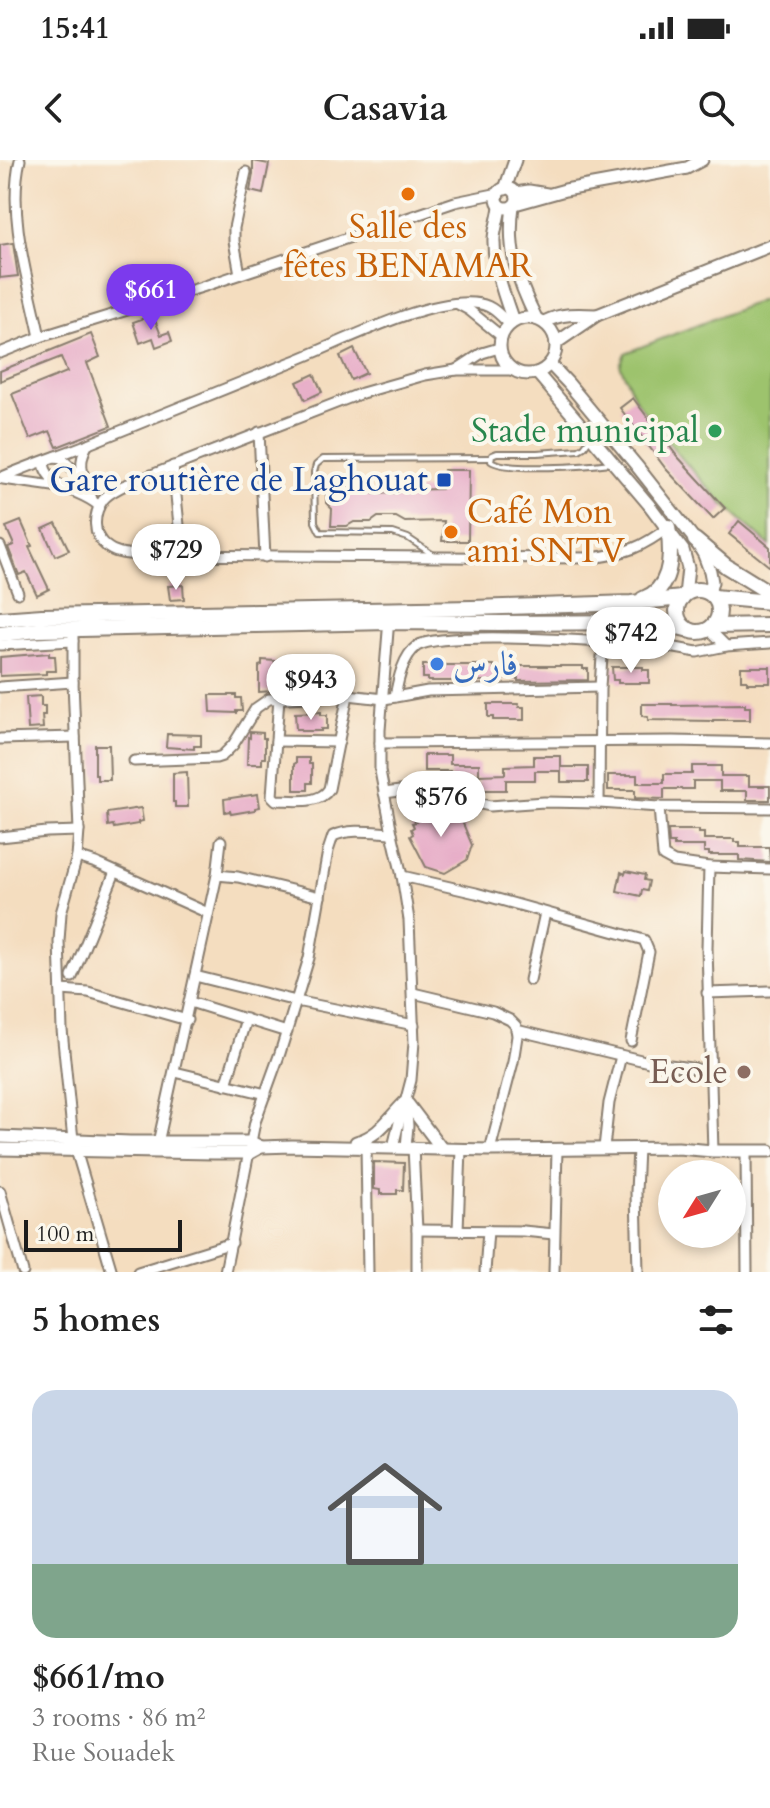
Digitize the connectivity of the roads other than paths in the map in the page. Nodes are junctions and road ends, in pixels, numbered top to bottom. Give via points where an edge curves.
1 (20, 160) edge
2 (702, 160) edge
3 (514, 163) edge
4 (246, 172) dead end
5 (547, 194) junction
6 (509, 197) junction
7 (770, 246) edge
8 (240, 274) junction
9 (458, 304) junction
10 (597, 315) junction
11 (540, 320) junction
12 (511, 322) junction
13 (40, 337) junction
14 (500, 342) junction
15 (556, 343) junction
16 (0, 353) edge
17 (550, 364) junction
18 (456, 370) junction
19 (513, 370) junction
20 (537, 373) junction
21 (259, 432) junction
22 (590, 438) junction
23 (88, 444) junction
24 (50, 458) junction
25 (491, 458) junction
26 (614, 463) junction
27 (173, 466) junction
28 (0, 478) edge
29 (86, 482) junction
30 (66, 488) junction
31 (96, 503) junction
32 (673, 523) junction
33 (695, 540) junction
34 (0, 546) edge
35 (182, 555) junction
36 (265, 557) junction
37 (437, 558) junction
38 (18, 593) dead end
39 (770, 593) edge
40 (712, 595) junction
41 (684, 596) junction
42 (770, 602) edge
43 (631, 603) junction
44 (390, 615) junction
45 (0, 619) edge
46 (770, 625) edge
47 (711, 628) junction
48 (690, 630) junction
49 (0, 634) edge
50 (73, 635) junction
51 (603, 642) junction
52 (770, 643) edge
53 (0, 645) edge
54 (726, 646) junction
55 (73, 682) junction
56 (0, 687) edge
57 (600, 687) junction
58 (348, 695) junction
59 (395, 697) junction
60 (279, 698) junction
61 (384, 699) junction
62 (75, 737) junction
63 (0, 739) edge
64 (276, 741) junction
65 (600, 741) junction
66 (339, 742) junction
67 (380, 743) junction
68 (770, 743) edge
69 (134, 761) dead end
70 (384, 793) junction
71 (599, 803) junction
72 (659, 807) junction
73 (770, 808) edge
74 (79, 831) junction
75 (392, 833) junction
76 (0, 837) edge
77 (221, 841) dead end
78 (77, 857) junction
79 (709, 867) junction
80 (770, 869) edge
81 (115, 872) junction
82 (217, 875) junction
83 (402, 876) junction
84 (320, 897) junction
85 (208, 913) junction
86 (545, 913) junction
87 (60, 970) junction
88 (195, 976) junction
89 (72, 977) junction
90 (530, 980) dead end
91 (61, 990) junction
92 (770, 991) edge
93 (88, 992) junction
94 (413, 993) junction
95 (707, 993) junction
96 (296, 1001) junction
97 (190, 1002) junction
98 (246, 1019) junction
99 (187, 1020) junction
100 (414, 1025) junction
101 (516, 1030) junction
102 (287, 1032) junction
103 (631, 1041) dead end
104 (621, 1056) junction
105 (711, 1071) junction
106 (175, 1072) junction
107 (226, 1085) junction
108 (266, 1094) junction
109 (406, 1102) junction
110 (0, 1137) edge
111 (158, 1143) junction
112 (74, 1145) junction
113 (366, 1146) junction
114 (254, 1147) junction
115 (393, 1147) junction
116 (410, 1147) junction
117 (336, 1148) junction
118 (604, 1148) junction
119 (638, 1148) junction
120 (0, 1149) edge
121 (442, 1149) junction
122 (461, 1149) junction
123 (557, 1149) junction
124 (490, 1150) junction
125 (713, 1151) junction
126 (746, 1151) junction
127 (770, 1151) edge
128 (0, 1191) edge
129 (417, 1230) junction
130 (458, 1230) junction
131 (488, 1230) junction
132 (554, 1234) junction
133 (232, 1243) junction
134 (23, 1272) edge
135 (112, 1272) edge
136 (138, 1272) edge
137 (225, 1272) edge
138 (368, 1272) edge
139 (417, 1272) edge
140 (485, 1272) edge
141 (554, 1272) edge
142 (638, 1272) edge
143 (747, 1272) edge

1 - 13 street via 16,218
2 - 5 street via 687,168
3 - 6 street
4 - 8 street via 234,228
5 - 6 street
5 - 6 street via 529,191
6 - 8 street via 469,198
6 - 11 street via 514,261
6 - 12 street via 494,236
7 - 10 street
8 - 13 street
9 - 12 street via 493,307
9 - 14 street
9 - 23 street via 403,316
10 - 11 street
10 - 15 street
11 - 12 street via 524,317
11 - 15 street
12 - 14 street
13 - 16 street
14 - 18 street
14 - 19 street via 501,357
15 - 17 street
17 - 20 street
17 - 32 street
18 - 19 street
18 - 21 street via 362,393
19 - 20 street
20 - 22 street
21 - 27 street
21 - 36 street
22 - 25 lane via 579,450 497,453
22 - 26 street
23 - 24 street
23 - 29 street via 80,465
24 - 28 street
24 - 29 street via 61,458
24 - 30 street via 44,464 47,475
25 - 26 lane via 496,465 520,466
25 - 37 lane via 323,459 316,465 315,522 320,532 402,535
26 - 32 street
27 - 31 street
27 - 35 street
28 - 30 street
29 - 31 street
30 - 31 street
31 - 35 street via 95,527 106,547 136,555
32 - 33 street
32 - 37 street via 632,550 592,558
32 - 41 street via 688,568
32 - 43 highway via 665,579 653,596
33 - 39 highway
33 - 40 street via 710,571
34 - 38 street
35 - 36 street
36 - 37 street
40 - 41 highway via 697,590
40 - 42 highway
40 - 47 highway via 719,609
41 - 43 highway
41 - 48 highway via 678,616
43 - 44 highway
44 - 45 highway
44 - 48 highway via 501,623 661,623
44 - 50 highway
44 - 61 street
46 - 47 highway
47 - 48 highway
47 - 54 street
49 - 50 highway
50 - 53 street
50 - 55 street
51 - 54 street via 643,642 697,652
51 - 57 street
51 - 59 street via 426,642 408,657
52 - 54 street
55 - 56 street
55 - 62 street
57 - 59 street via 428,691
57 - 65 street
58 - 60 street
58 - 61 street
58 - 66 street
59 - 61 street
60 - 64 street
60 - 69 street via 256,708 222,756
61 - 67 street
62 - 63 street
62 - 74 street
64 - 66 street
64 - 66 street via 271,791 276,800 325,795
65 - 67 street
65 - 68 street
65 - 71 street
67 - 70 street
70 - 71 street via 444,796 490,806
70 - 75 street
71 - 72 street
72 - 73 street
72 - 79 street via 663,856
74 - 76 street
74 - 78 street
75 - 83 street
75 - 84 street via 333,836
77 - 82 street
78 - 81 street
78 - 87 street via 61,913
79 - 80 street
79 - 95 street
81 - 85 street
81 - 89 street
82 - 84 street
82 - 85 street
83 - 86 street
83 - 94 street
84 - 96 street
85 - 88 street
86 - 90 street
86 - 103 street via 644,940 649,952
87 - 89 street
87 - 91 street
88 - 96 street
88 - 97 street
89 - 93 street
91 - 93 street
91 - 112 street
92 - 95 street
93 - 99 street
94 - 100 street
94 - 101 street via 493,1012 510,1020
95 - 105 street
96 - 100 street
96 - 102 street
97 - 98 street
97 - 99 street
98 - 102 street
98 - 107 street
99 - 106 street
100 - 109 street
101 - 104 street
101 - 124 street
102 - 108 street
104 - 105 street
104 - 118 street
105 - 125 street
106 - 107 street
106 - 111 street
107 - 108 street
108 - 114 street via 255,1122
109 - 115 street
109 - 116 street
109 - 117 street via 371,1138
109 - 121 street
110 - 112 street
111 - 112 street
111 - 114 street
112 - 114 street
112 - 120 street
112 - 135 street
113 - 115 street
113 - 117 street
113 - 138 street
114 - 117 street
114 - 133 street
115 - 116 street
116 - 121 street
116 - 129 street
118 - 119 street
118 - 123 street
119 - 125 street
119 - 142 street
121 - 122 street
122 - 124 street
122 - 130 street
123 - 124 street
123 - 132 street
125 - 126 street
126 - 127 street
126 - 143 street
128 - 134 street
129 - 130 street
129 - 139 street
130 - 131 street
131 - 132 street
131 - 140 street
132 - 141 street
133 - 136 street
133 - 137 street

